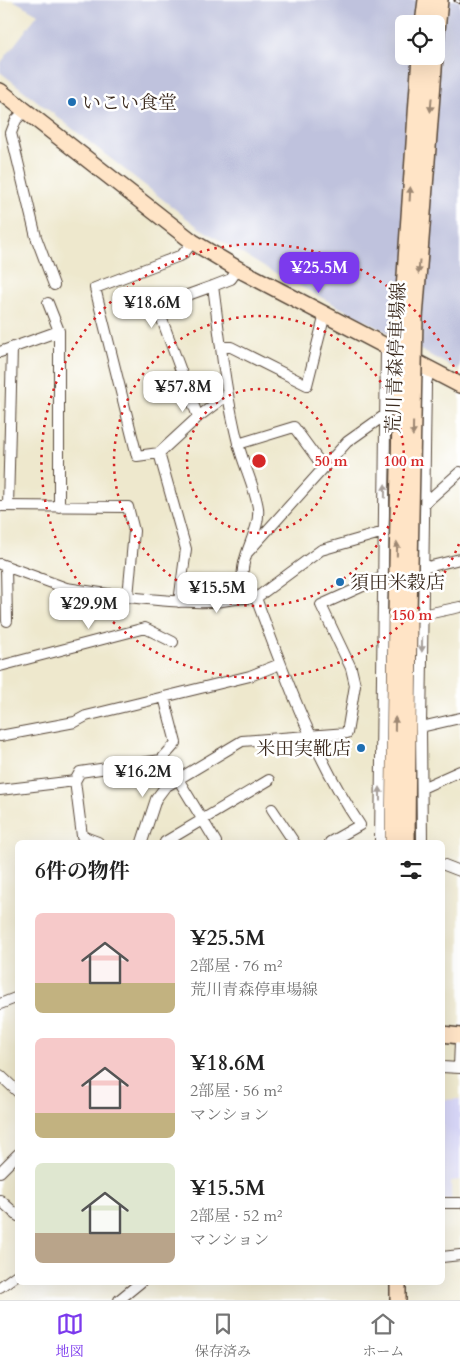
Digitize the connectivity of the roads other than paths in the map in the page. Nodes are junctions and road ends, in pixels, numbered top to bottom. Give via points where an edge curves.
1 (426, 0) edge
2 (440, 0) edge
3 (424, 15) edge
4 (439, 15) edge
5 (419, 65) edge
6 (434, 65) edge
7 (0, 91) edge
8 (25, 110) junction
9 (193, 242) junction
10 (238, 269) junction
11 (54, 285) dead end
12 (213, 286) junction
13 (48, 303) dead end
14 (325, 314) junction
15 (59, 330) junction
16 (386, 346) junction
17 (221, 347) junction
18 (4, 348) edge
19 (430, 369) junction
20 (460, 385) edge
21 (227, 396) junction
22 (385, 415) junction
23 (198, 417) junction
24 (238, 444) junction
25 (159, 453) junction
26 (324, 468) junction
27 (460, 472) edge
28 (424, 504) junction
29 (4, 506) edge
30 (59, 507) junction
31 (384, 532) junction
32 (244, 557) junction
33 (460, 559) edge
34 (3, 565) edge
35 (423, 568) junction
36 (384, 577) junction
37 (128, 597) junction
38 (251, 597) junction
39 (179, 602) junction
40 (460, 607) edge
41 (409, 615) junction
42 (7, 621) dead end
43 (173, 642) dead end
44 (280, 664) junction
45 (0, 666) edge
46 (164, 697) junction
47 (460, 718) edge
48 (421, 726) junction
49 (0, 736) edge
50 (311, 737) junction
51 (460, 770) edge
52 (178, 779) junction
53 (270, 780) dead end
54 (75, 781) junction
55 (422, 788) junction
56 (0, 790) edge
57 (272, 809) dead end
58 (203, 820) junction
59 (93, 840) edge
60 (143, 840) edge
61 (168, 840) edge
62 (215, 840) edge
63 (293, 840) edge
64 (334, 840) edge
65 (380, 840) edge
66 (393, 840) edge
67 (408, 840) edge
68 (422, 840) edge
69 (445, 865) edge
70 (460, 871) edge
71 (445, 1034) edge
72 (460, 1036) edge
73 (460, 1041) edge
74 (445, 1067) edge
75 (459, 1068) edge
76 (0, 1075) edge
77 (15, 1089) edge
78 (15, 1157) edge
79 (0, 1172) edge
80 (0, 1200) edge
81 (445, 1203) edge
82 (460, 1203) edge
83 (15, 1213) edge
84 (460, 1255) edge
85 (445, 1256) edge
86 (15, 1276) edge
87 (137, 1285) edge
88 (398, 1285) edge
89 (0, 1287) edge
90 (119, 1300) edge
91 (398, 1300) edge

1 - 3 main road
2 - 4 main road
41 -> 5 main road, 荒川青森停車場線, bridge via 402,319
6 -> 41 main road, 荒川青森停車場線, bridge via 415,318
7 - 8 main road
8 - 9 main road
8 - 11 street via 11,133 36,237
9 - 10 main road
9 - 25 street via 182,255 95,288 137,456
10 - 12 street via 231,279
10 - 14 main road
12 - 17 street
12 - 23 street via 157,306
13 - 15 street
14 - 16 main road
14 - 17 street via 307,385 231,347
15 - 18 street
15 - 30 street
16 - 19 main road
16 - 22 street
17 - 21 street
18 - 29 street
19 - 20 main road
19 - 28 street via 426,383
21 - 23 street
21 - 24 street
22 - 26 street via 348,442
31 -> 22 street
23 - 25 street
24 - 26 street via 294,427
24 - 32 street via 258,515
25 - 39 street via 186,548
26 - 32 street
27 - 28 street
28 - 35 street
29 - 30 street
30 - 37 street via 128,506 134,531
31 - 36 street
31 - 38 street via 321,550
32 - 38 street via 242,574
33 - 35 street
34 - 37 street via 66,588
34 - 42 street
35 - 41 street
36 - 50 street via 321,605 351,668 355,685 347,733
65 -> 36 street
37 - 39 street
38 - 39 street
38 - 44 street
40 - 41 street
41 -> 48 street
66 -> 41 main road, 荒川青森停車場線
41 - 67 main road, 荒川青森停車場線
43 - 45 street via 145,628
44 - 46 street via 250,676
44 - 50 street
46 - 49 street via 86,716 75,722
46 - 54 street via 176,743 162,760 80,772
47 - 48 street
48 - 55 street
50 - 52 street via 242,741
50 - 64 street via 322,763 360,825
51 - 55 street
52 - 58 street
52 - 60 street via 159,793
53 - 58 street
54 - 56 street
54 - 59 street via 82,836
55 - 68 street
57 - 63 street
58 - 61 street
58 - 62 street
69 - 70 street
71 - 72 main road
73 - 75 street
74 - 75 street
76 - 77 street
78 - 79 street
80 - 83 street
81 - 82 street
84 - 85 street
86 - 89 street
87 - 90 street
88 - 91 main road

